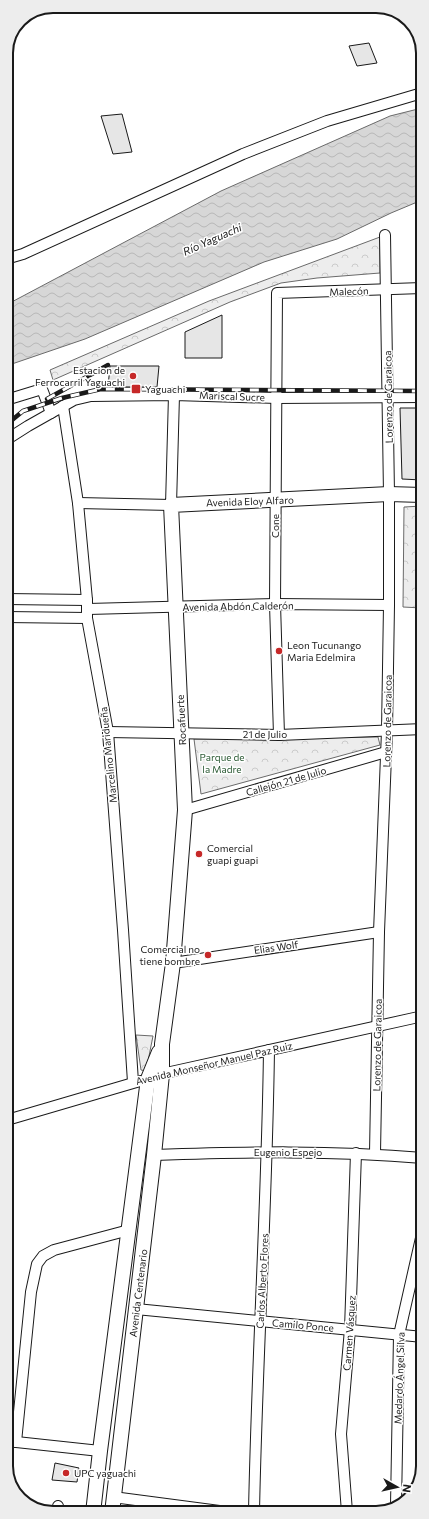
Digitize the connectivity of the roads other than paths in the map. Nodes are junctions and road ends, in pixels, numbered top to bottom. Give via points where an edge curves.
1 (416, 95) edge
2 (385, 235) dead end
3 (13, 257) edge
4 (416, 288) edge
5 (387, 289) junction
6 (277, 293) joint
7 (174, 395) junction
8 (387, 397) junction
9 (416, 397) edge
10 (13, 398) edge
11 (277, 398) junction
12 (63, 406) junction
13 (52, 413) junction
14 (13, 436) edge
15 (389, 494) junction
16 (416, 495) edge
17 (275, 501) junction
18 (78, 503) junction
19 (171, 505) junction
20 (13, 601) edge
21 (274, 604) junction
22 (389, 605) junction
23 (175, 607) junction
24 (87, 609) junction
25 (13, 616) edge
26 (416, 729) edge
27 (387, 731) junction
28 (108, 732) junction
29 (182, 733) junction
30 (279, 735) junction
31 (386, 752) junction
32 (185, 810) junction
33 (379, 932) junction
34 (173, 963) junction
35 (416, 1017) edge
36 (377, 1025) junction
37 (162, 1044) junction
38 (269, 1050) junction
39 (162, 1074) junction
40 (148, 1079) junction
41 (133, 1082) junction
42 (13, 1118) edge
43 (267, 1152) junction
44 (356, 1152) junction
45 (375, 1153) junction
46 (154, 1155) junction
47 (416, 1157) edge
48 (129, 1230) junction
49 (416, 1260) edge
50 (136, 1309) junction
51 (260, 1322) junction
52 (350, 1330) junction
53 (399, 1334) junction
54 (416, 1336) edge
55 (13, 1426) edge
56 (13, 1441) edge
57 (100, 1451) junction
58 (113, 1497) junction
59 (396, 1501) edge
60 (94, 1506) edge
61 (112, 1506) edge
62 (182, 1506) edge
63 (254, 1506) edge
64 (347, 1506) edge

1 - 3 street via 327,121 243,154
2 - 5 street, Lorenzo de Garaicoa
4 - 5 street, Malecón
5 - 6 street, Malecón
5 - 8 street, Lorenzo de Garaicoa
6 - 11 street, Cone
7 - 11 street, Mariscal Sucre
7 - 12 street, Mariscal Sucre via 91,396
7 - 19 street, Rocafuerte
8 - 9 street, Mariscal Sucre
8 - 11 street, Mariscal Sucre
8 - 15 street, Lorenzo de Garaicoa
10 - 13 street via 42,389
11 - 17 street, Cone
12 - 13 street, Mariscal Sucre
12 - 18 street, Marcelino Maridueña
13 - 14 street, Mariscal Sucre
15 - 16 street, Avenida Eloy Alfaro
15 - 17 street, Avenida Eloy Alfaro
15 - 22 street, Lorenzo de Garaicoa
17 - 19 street, Avenida Eloy Alfaro
17 - 21 street, Cone
18 - 19 street, Avenida Eloy Alfaro
18 - 24 street, Marcelino Maridueña
19 - 23 street, Rocafuerte
20 - 24 street, Avenida Abdón Calderón
21 - 22 street, Avenida Abdón Calderón
21 - 23 street, Avenida Abdón Calderón
21 - 30 street, Cone
22 - 27 street, Lorenzo de Garaicoa
23 - 24 street, Avenida Abdón Calderón
23 - 29 street, Rocafuerte
24 - 25 street, Avenida Abdón Calderón
24 - 28 street, Marcelino Maridueña
26 - 27 street, 21 de Julio
27 - 30 street, 21 de Julio
27 - 31 street, Lorenzo de Garaicoa
28 - 29 street, 21 de Julio
28 - 41 street, Marcelino Maridueña
29 - 30 street, 21 de Julio
29 - 32 street, Rocafuerte
31 - 32 street, Callejón 21 de Julio
31 - 33 street, Lorenzo de Garaicoa
32 - 34 street, Rocafuerte
33 - 34 street, Elias Wolf
33 - 36 street, Lorenzo de Garaicoa
34 - 37 street, Rocafuerte
35 - 36 street, Avenida Monseñor Manuel Paz Ruiz
36 - 38 street, Avenida Monseñor Manuel Paz Ruiz
36 - 45 street, Lorenzo de Garaicoa
37 - 39 street, Rocafuerte
37 - 40 street, Rocafuerte
38 - 39 street, Avenida Monseñor Manuel Paz Ruiz
38 - 43 street, Carlos Alberto Flores
39 - 40 street, Avenida Monseñor Manuel Paz Ruiz
39 - 46 street, Avenida Centenario
40 - 41 street, Avenida Monseñor Manuel Paz Ruiz
40 - 48 street, Avenida Centenario
41 - 42 street, Avenida Monseñor Manuel Paz Ruiz
43 - 44 street, Eugenio Espejo
43 - 46 street, Eugenio Espejo
43 - 51 street, Carlos Alberto Flores
44 - 45 street, Eugenio Espejo
44 - 52 street, Carmen Vásquez
45 - 47 street, Eugenio Espejo
46 - 50 street, Avenida Centenario
48 - 55 street via 54,1250 43,1256 37,1264
48 - 57 street, Avenida Centenario
49 - 53 street, Medardo Ángel Silva
50 - 51 street, Camilo Ponce
50 - 58 street, Avenida Centenario
51 - 52 street, Camilo Ponce
51 - 63 street, Carlos Alberto Flores
52 - 53 street, Camilo Ponce
52 - 64 street, Carmen Vásquez via 341,1434
53 - 54 street, Camilo Ponce
53 - 59 street, Medardo Ángel Silva
56 - 57 street
57 - 60 street, Avenida Centenario
58 - 61 street, Avenida Centenario
58 - 62 street

